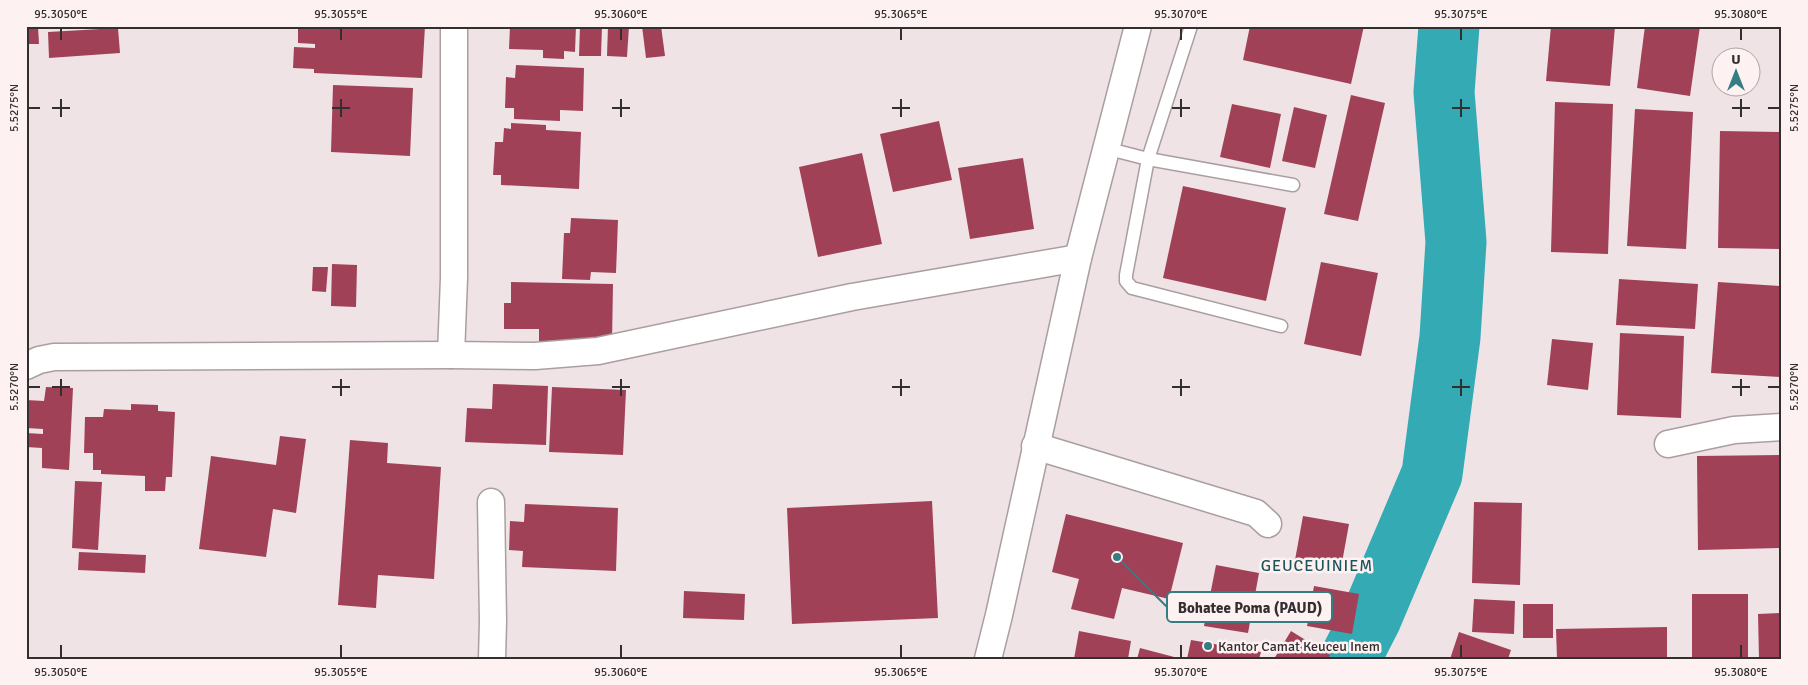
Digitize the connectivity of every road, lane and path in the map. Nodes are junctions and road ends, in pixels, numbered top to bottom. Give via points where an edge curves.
1 (454, 26) edge
2 (1138, 26) edge
3 (1191, 26) edge
4 (1106, 148) junction
5 (1148, 160) junction
6 (1293, 185) dead end
7 (1078, 258) junction
8 (1281, 326) dead end
9 (451, 355) junction
10 (26, 366) edge
11 (1782, 427) edge
12 (1668, 444) dead end
13 (1035, 446) junction
14 (491, 502) dead end
15 (1268, 524) dead end
16 (492, 659) edge
17 (988, 659) edge

1 - 9 street
2 - 4 street
3 - 5 lane
4 - 5 lane
4 - 7 street
5 - 6 lane
5 - 8 lane via 1126,281 1132,288
7 - 9 street via 852,297 598,351 536,356
7 - 13 street
9 - 10 street via 54,357
11 - 12 street via 1734,430
13 - 15 street via 1256,513
13 - 17 street
14 - 16 street

